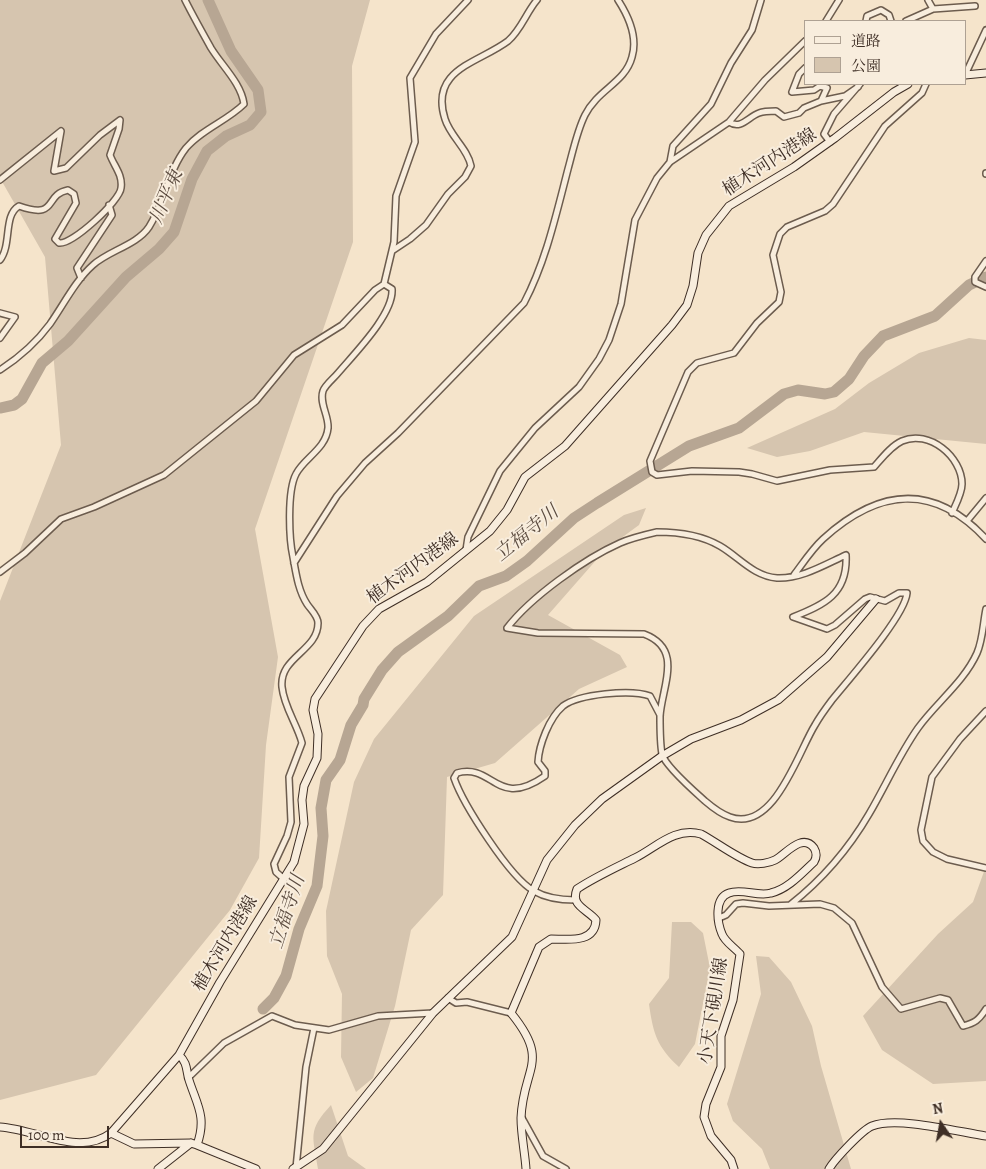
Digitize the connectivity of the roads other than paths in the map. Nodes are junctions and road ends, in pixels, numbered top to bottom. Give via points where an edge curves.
1 (185, 0) edge
2 (468, 0) edge
3 (537, 0) edge
4 (618, 0) edge
5 (761, 0) edge
6 (839, 0) edge
7 (928, 0) edge
8 (974, 6) dead end
9 (933, 9) junction
10 (827, 20) edge
11 (866, 20) edge
12 (891, 20) edge
13 (908, 20) edge
14 (986, 30) edge
15 (804, 42) edge
16 (804, 69) edge
17 (966, 72) edge
18 (986, 73) edge
19 (966, 74) edge
20 (906, 85) edge
21 (926, 85) edge
22 (859, 86) edge
23 (821, 101) junction
24 (729, 122) junction
25 (830, 142) junction
26 (670, 162) junction
27 (0, 180) edge
28 (109, 205) junction
29 (392, 251) junction
30 (0, 260) edge
31 (986, 262) edge
32 (80, 278) junction
33 (384, 284) junction
34 (986, 287) edge
35 (0, 313) edge
36 (0, 338) edge
37 (0, 370) edge
38 (986, 498) edge
39 (952, 513) junction
40 (967, 521) junction
41 (986, 539) edge
42 (466, 550) junction
43 (294, 564) junction
44 (0, 572) edge
45 (794, 575) junction
46 (876, 599) junction
47 (986, 609) edge
48 (986, 711) edge
49 (660, 716) junction
50 (662, 756) junction
51 (986, 868) edge
52 (284, 879) junction
53 (533, 891) junction
54 (575, 900) junction
55 (790, 905) junction
56 (719, 918) junction
57 (448, 998) junction
58 (986, 1009) edge
59 (433, 1013) junction
60 (511, 1013) junction
61 (314, 1028) junction
62 (179, 1056) junction
63 (188, 1078) junction
64 (521, 1117) junction
65 (0, 1127) edge
66 (111, 1133) junction
67 (986, 1136) edge
68 (194, 1144) junction
69 (158, 1169) edge
70 (256, 1169) edge
71 (294, 1169) edge
72 (526, 1169) edge
73 (566, 1169) edge
74 (734, 1169) edge
75 (829, 1169) edge

1 - 32 street via 235,82 244,104 187,147 174,168 148,229 98,261
2 - 29 street via 436,34 410,78 415,142 396,196
3 - 29 street via 507,42 461,67 444,88 442,106 445,121 471,166 426,225
4 - 43 street via 629,19 634,41 633,56 621,78 600,94 584,116 546,252 524,303 365,464 337,496
5 - 26 street via 752,30 710,104 673,146
6 - 10 street
7 - 9 street
8 - 9 street
9 - 13 street
11 - 12 street via 867,16 881,10
14 - 17 street
15 - 24 street
16 - 23 street via 792,92 814,90 820,86 827,88
18 - 19 main road
20 - 25 main road, 植木河内港線
21 - 39 street via 922,93 885,126 833,204 780,234 773,255 781,292 779,302 757,323 734,353 697,363 688,372 650,461 652,472 657,475 692,471 739,472 787,481 830,470 874,466 892,447 904,440 926,440 948,452 959,466 962,484
22 - 23 street via 845,96
22 - 25 street via 834,114 824,134
23 - 24 street via 792,116 766,111 740,124
24 - 26 street
25 - 42 main road, 植木河内港線 via 729,206 706,235 698,253 693,286 682,312 565,446 525,477 507,510 490,531
26 - 42 street via 657,178 635,220 621,304 609,340 579,387 535,428 500,471 468,537
27 - 28 street via 61,131 54,172 66,168 120,120 110,155 122,179 121,191
28 - 30 street via 82,232 64,244 55,239 76,203 74,194 62,191 44,210 37,212 19,206 12,214 5,252
28 - 32 street via 112,215 78,268
29 - 33 street
31 - 34 street via 975,282
32 - 37 street via 34,344
33 - 43 street via 392,288 390,302 356,352 323,390 328,428 326,436 294,476 289,537
33 - 44 street via 342,325 294,355 256,401 164,475 61,519
35 - 36 street via 16,316
38 - 40 street
39 - 40 street
39 - 45 street via 913,497 885,502 845,521 821,540
40 - 41 street
42 - 52 main road, 植木河内港線 via 427,582 379,610 363,626 315,699 317,758 304,786 304,824 299,845
43 - 52 street via 303,597 317,616 318,624 314,638 283,671 282,687 302,743 289,778 291,822 274,864 276,872
45 - 46 street via 805,574 846,555 844,572 830,600 793,617 827,629 865,599
45 - 49 street via 778,578 755,572 705,539 657,532 605,550 540,596 507,628 538,633 644,634 653,637 662,645 668,662
46 - 50 main road via 827,657 778,700
46 - 50 street via 885,601 899,593 907,593 900,610 876,646 814,725 779,793 764,810 743,819 730,818 683,782
47 - 55 street via 976,655 900,755 849,845 820,879
48 - 51 street via 932,776 921,830 923,841 933,852
49 - 50 street
49 - 53 street via 650,696 640,692 590,696 564,706 552,722 538,762 545,776 534,784 513,790 475,773 456,773 454,778 458,790 481,828 520,880
50 - 53 main road via 602,799 575,825 547,860
52 - 62 main road, 植木河内港線
53 - 54 street via 562,900
53 - 57 main road via 512,937
54 - 56 main road via 577,889 583,885 637,857 662,839 685,832 701,834 752,863 774,861 803,842 815,849 817,856 814,862 781,890 754,895 728,893 718,907
54 - 60 main road via 591,913 596,926 581,938 544,941
55 - 56 street via 736,904 726,916
55 - 58 street via 820,904 844,914 852,923 882,986 900,1009 940,998 948,1000 963,1026 978,1021
56 - 74 main road, 小天下硯川線 via 722,934 740,954 740,965 721,1036 721,1067 704,1117 711,1136 731,1160
57 - 59 main road
57 - 60 street via 456,1003 467,1002
59 - 61 street via 378,1016 328,1030
59 - 71 main road via 323,1149
60 - 64 main road via 532,1048
61 - 63 street via 269,1017 224,1043
61 - 71 street
62 - 63 main road via 187,1065
62 - 66 main road, 植木河内港線
63 - 68 main road via 200,1109 201,1125
64 - 72 main road
64 - 73 street via 538,1151
65 - 66 main road, 植木河内港線 via 82,1144 100,1141
66 - 68 main road via 134,1144
67 - 75 main road via 899,1123 882,1124 870,1127 835,1159
68 - 69 main road
68 - 70 main road

